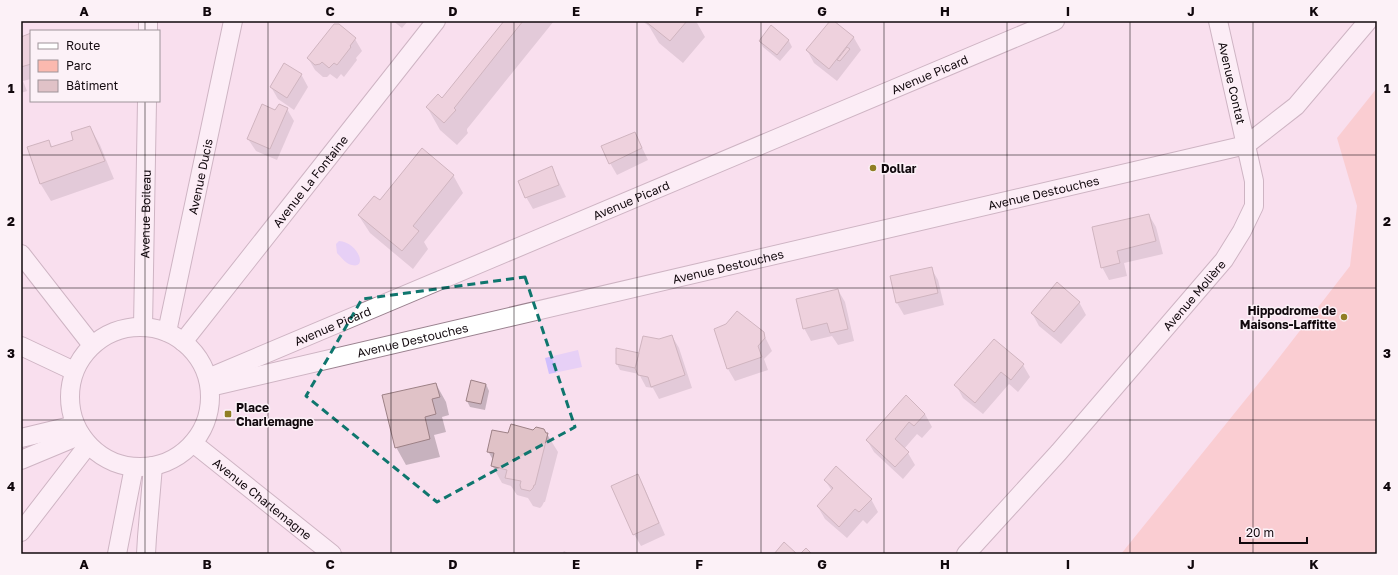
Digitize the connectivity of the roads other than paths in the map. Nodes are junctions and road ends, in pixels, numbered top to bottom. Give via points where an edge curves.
1 (233, 21) edge
2 (436, 21) edge
3 (1055, 21) edge
4 (1218, 21) edge
5 (1368, 21) edge
6 (147, 102) edge
7 (1246, 145) junction
8 (21, 254) edge
9 (143, 327) junction
10 (167, 332) junction
11 (184, 342) junction
12 (92, 345) junction
13 (21, 346) edge
14 (74, 371) junction
15 (209, 383) junction
16 (81, 435) junction
17 (21, 438) edge
18 (193, 443) junction
19 (21, 460) edge
20 (153, 466) junction
21 (134, 467) junction
22 (21, 532) edge
23 (117, 554) edge
24 (146, 554) edge
25 (332, 554) edge
26 (966, 554) edge

1 - 10 street, Avenue Ducis
2 - 11 street, Avenue La Fontaine
3 - 15 street, Avenue Picard
4 - 7 street, Avenue Contat
5 - 7 street via 1296,106
6 - 9 street, Avenue Boileau
7 - 15 street, Avenue Destouches
7 - 26 street, Avenue Molière via 1254,181 1254,206 1224,260
8 - 12 street
9 - 10 street
9 - 12 street via 124,328
10 - 11 street
11 - 15 street via 199,358
12 - 14 street
13 - 14 street
14 - 16 street via 70,388 70,407
15 - 18 street via 210,407 204,426
16 - 17 street
16 - 19 street
16 - 21 street via 102,456
16 - 22 street
18 - 20 street via 175,458
18 - 25 street, Avenue Charlemagne
20 - 21 street
20 - 24 street
21 - 23 street

